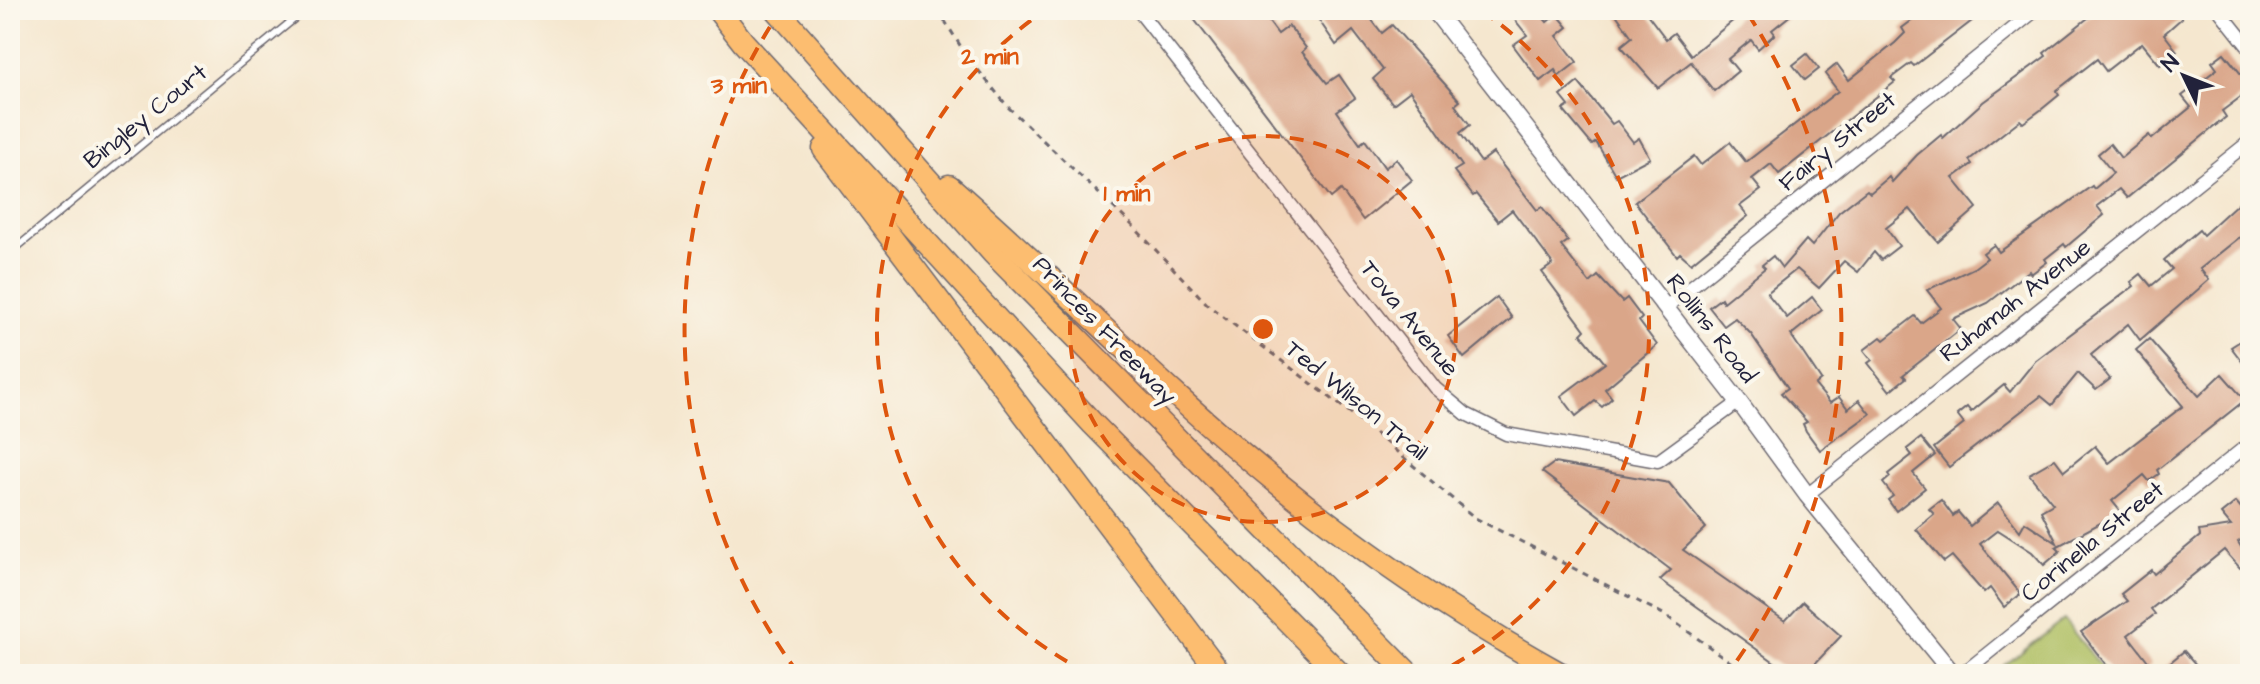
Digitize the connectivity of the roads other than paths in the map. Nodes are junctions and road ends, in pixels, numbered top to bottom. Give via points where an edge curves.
1 (305, 10) edge
2 (718, 10) edge
3 (777, 10) edge
4 (1138, 10) edge
5 (1434, 10) edge
6 (2036, 10) edge
7 (2219, 10) edge
8 (743, 42) junction
9 (2250, 49) edge
10 (872, 120) junction
11 (2250, 141) edge
12 (10, 253) edge
13 (1666, 307) junction
14 (1739, 402) junction
15 (2250, 443) edge
16 (1807, 495) junction
17 (1221, 674) edge
18 (1340, 674) edge
19 (1409, 674) edge
20 (1561, 674) edge
21 (1953, 674) edge
22 (1962, 674) edge

1 - 12 lane, Bingley Court
2 - 8 highway
3 - 10 highway, Princes Freeway
4 - 14 street, Tova Avenue via 1435,388 1466,414 1506,434 1658,461
5 - 13 street, Rollins Road
6 - 13 street, Fairy Street
7 - 9 street
8 - 17 highway
8 - 18 highway via 1093,424
10 - 19 highway, Princes Freeway via 1004,264
10 - 20 highway via 1272,479 1447,607
11 - 16 street, Ruhamah Avenue
13 - 14 street, Rollins Road
14 - 16 street, Rollins Road
15 - 22 street, Corinella Street
16 - 21 street, Rollins Road

